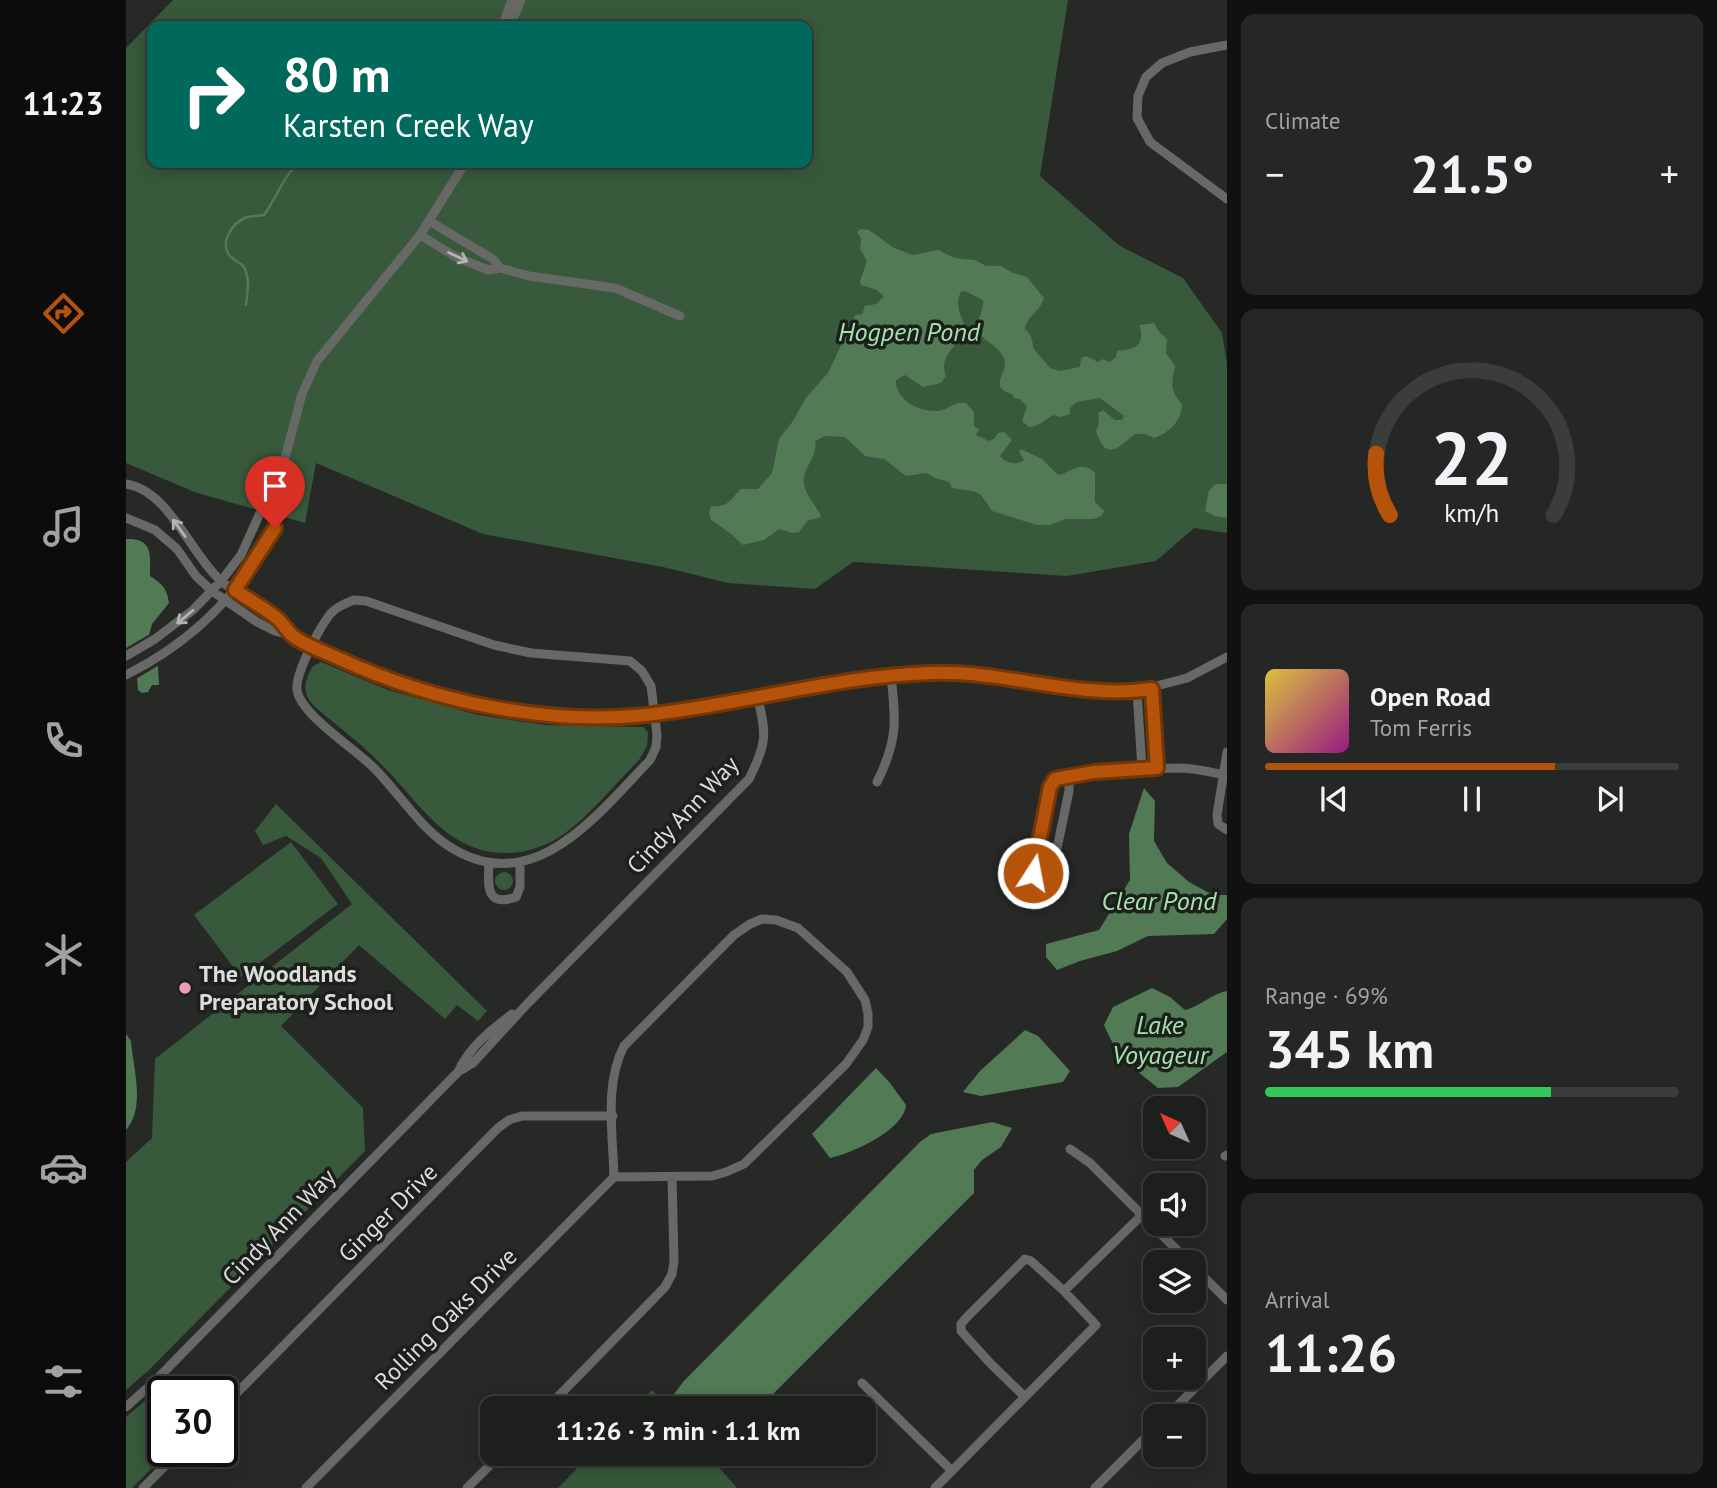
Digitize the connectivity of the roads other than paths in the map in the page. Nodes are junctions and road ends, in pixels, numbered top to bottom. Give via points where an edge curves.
1 (512, 0) edge
2 (521, 0) edge
3 (504, 21) edge
4 (512, 21) edge
5 (1227, 45) edge
6 (462, 168) edge
7 (1227, 199) edge
8 (429, 221) junction
9 (420, 235) junction
10 (500, 268) junction
11 (680, 316) dead end
12 (285, 458) junction
13 (126, 484) edge
14 (126, 518) edge
15 (221, 581) junction
16 (235, 590) junction
17 (212, 591) junction
18 (225, 602) junction
19 (293, 636) junction
20 (313, 647) junction
21 (126, 656) edge
22 (1227, 657) edge
23 (126, 675) edge
24 (891, 676) junction
25 (1152, 689) junction
26 (1137, 691) junction
27 (758, 696) junction
28 (654, 714) junction
29 (1227, 752) edge
30 (1157, 768) junction
31 (1142, 769) junction
32 (1226, 775) edge
33 (1064, 776) junction
34 (877, 782) dead end
35 (1227, 830) edge
36 (489, 862) junction
37 (520, 862) junction
38 (613, 1116) junction
39 (1070, 1149) dead end
40 (614, 1177) junction
41 (672, 1177) junction
42 (1141, 1216) junction
43 (1176, 1250) edge
44 (1206, 1279) edge
45 (1064, 1291) junction
46 (1227, 1300) edge
47 (1227, 1356) edge
48 (862, 1383) dead end
49 (238, 1392) edge
50 (559, 1396) edge
51 (1025, 1397) junction
52 (1179, 1404) edge
53 (126, 1407) edge
54 (1143, 1440) edge
55 (488, 1466) edge
56 (164, 1467) edge
57 (952, 1471) junction
58 (143, 1488) edge
59 (306, 1488) edge
60 (467, 1488) edge
61 (935, 1488) edge
62 (1095, 1488) edge

1 - 3 street
2 - 4 street
5 - 7 street via 1162,62 1146,77 1138,96 1137,118 1150,142
6 - 8 street
8 - 9 street
8 - 10 street via 493,259
9 -> 10 street via 488,270
9 - 12 street via 317,362 302,394
10 - 11 street via 615,288
12 - 15 street via 241,555
12 - 16 street via 284,497 275,528
15 -> 13 street via 149,492
14 - 17 street via 155,530
15 - 16 street
15 - 17 street
16 - 18 street
16 - 19 street
17 - 18 street
17 -> 21 street via 155,639
18 - 19 street via 275,631
18 - 23 street via 187,639
19 - 20 street
20 - 28 street via 395,682 481,705 582,717
20 - 28 street via 329,616 341,605 366,601 494,645 531,653 629,661 651,686
20 - 36 street via 297,686 309,713 375,769 433,833 464,854
22 - 25 street via 1187,678
24 - 26 street via 994,676 1102,692
24 - 27 street
24 - 34 street via 896,725
25 - 26 street
25 - 30 street
26 - 31 street
27 - 28 street
27 - 53 street, Cindy Ann Way via 765,727 763,752 750,779 528,1003 488,1033 465,1057 458,1072
28 - 37 street via 656,747 650,760 564,845
29 - 32 street
30 - 31 street
30 - 32 street
31 - 33 street
32 - 35 street via 1217,815 1218,824
33 - 33 street via 1050,787 1033,873 1036,880 1047,883 1069,791
36 - 37 street
36 - 37 street via 488,887 494,897 504,901 516,897
38 - 40 street
38 - 41 street via 613,1077 624,1046 734,935 762,919 776,919 798,928 827,953 864,1000 868,1027 856,1051 744,1164 712,1176
38 - 49 street, Ginger Drive via 509,1120
39 - 42 street via 1090,1163
40 - 41 street
40 - 59 street, Rolling Oaks Drive
41 - 50 street via 672,1274 665,1287
42 - 43 street
42 - 45 street
44 - 46 street
45 - 51 street via 1096,1325
45 - 51 street via 1025,1259 961,1324 961,1331 989,1363
47 - 52 street
48 - 57 street
51 - 57 street
54 - 62 street
55 - 60 street
56 - 58 street
57 - 61 street

